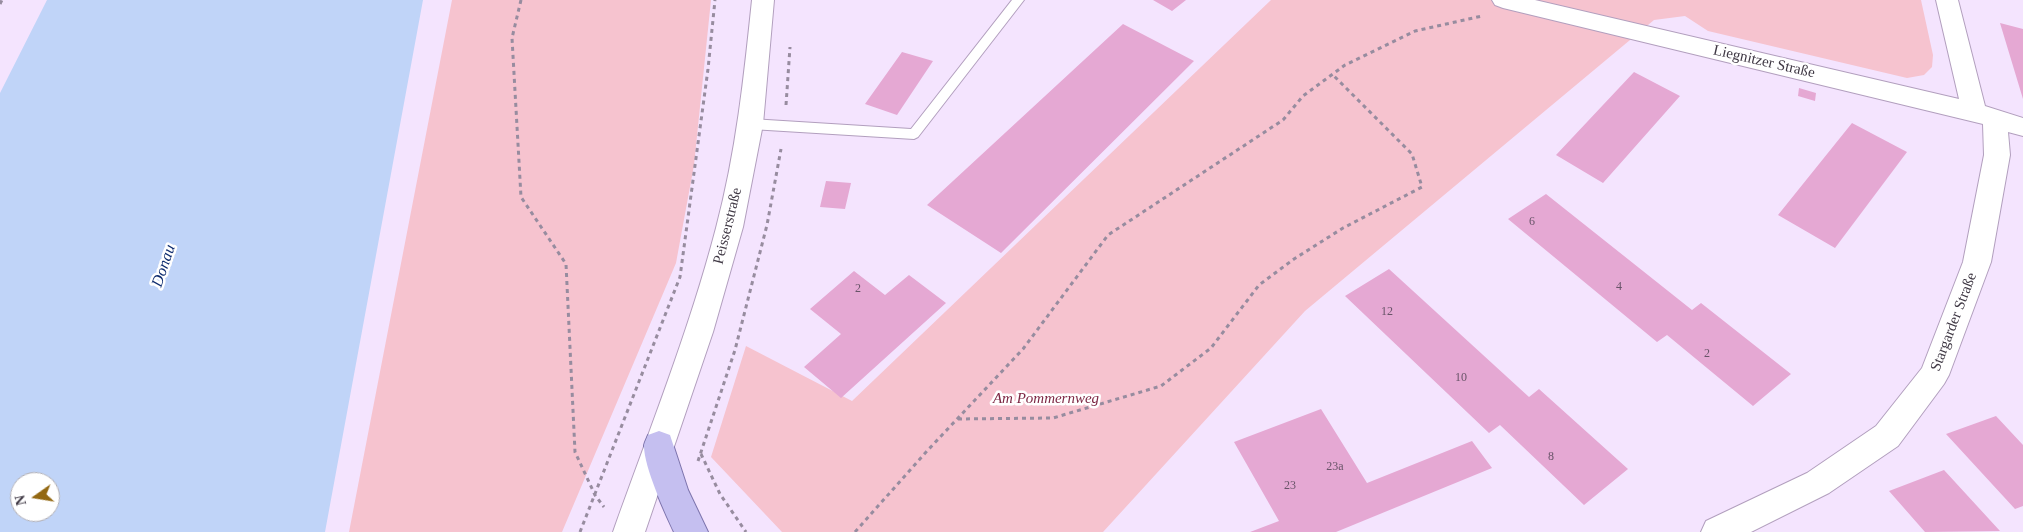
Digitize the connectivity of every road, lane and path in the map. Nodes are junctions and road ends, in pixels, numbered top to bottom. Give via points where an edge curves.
1 (2, 0) edge
2 (521, 0) edge
3 (715, 0) edge
4 (763, 0) edge
5 (1018, 0) edge
6 (1503, 0) edge
7 (1947, 0) edge
8 (0, 4) edge
9 (1528, 6) junction
10 (1332, 74) junction
11 (1984, 116) junction
12 (751, 124) junction
13 (2023, 127) edge
14 (958, 419) junction
15 (659, 445) junction
16 (702, 454) dead end
17 (595, 495) junction
18 (580, 532) edge
19 (629, 532) edge
20 (692, 532) edge
21 (746, 532) edge
22 (856, 532) edge
23 (1717, 532) edge

1 - 8 path
2 - 17 path via 512,38 521,197 566,264 575,452
3 - 17 path via 680,277
4 - 12 street, Peisserstraße
5 - 12 lane via 914,134
6 - 9 street, Liegnitzer Straße
7 - 11 street, Stargarder Straße
9 - 10 path via 1415,31
9 - 11 street, Liegnitzer Straße
10 - 14 path via 1304,96 1282,120 1108,235 1023,350
10 - 14 path via 1412,154 1422,187 1343,228 1259,285 1211,348 1162,386 1053,418
11 - 13 street, Liegnitzer Straße
11 - 23 street, Stargarder Straße via 1997,156 1977,262 1934,375 1887,436 1818,483
12 - 15 street, Peisserstraße via 727,236 699,332
14 - 22 path
15 - 19 street, Peisserstraße
15 - 20 main road via 666,478 678,510
16 - 21 path via 714,486
17 - 18 path

